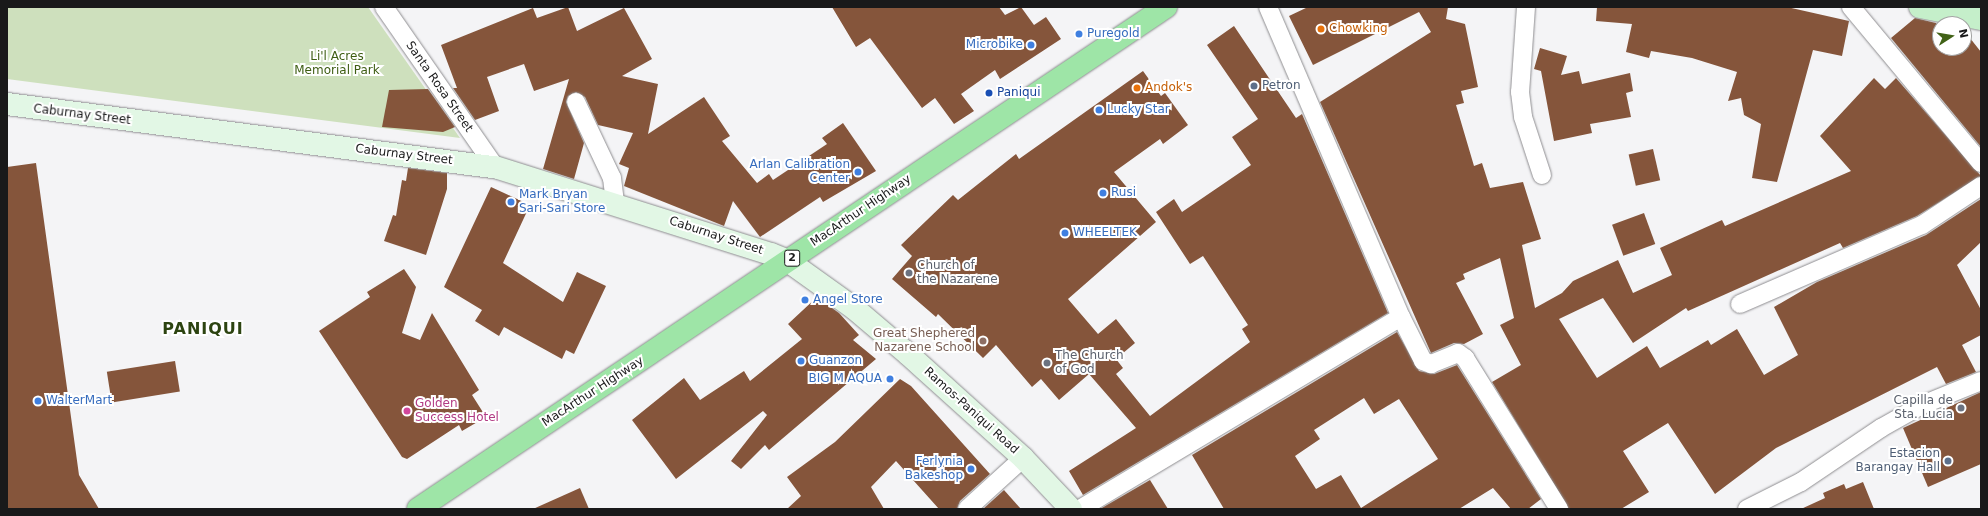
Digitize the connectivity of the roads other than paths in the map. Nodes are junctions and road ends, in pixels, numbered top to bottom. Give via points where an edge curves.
1 (384, 7) edge
2 (1166, 7) edge
3 (1268, 7) edge
4 (1526, 7) edge
5 (1851, 7) edge
6 (1920, 7) edge
7 (1981, 19) edge
8 (576, 102) dead end
9 (7, 104) edge
10 (1981, 163) edge
11 (495, 166) junction
12 (1542, 175) dead end
13 (1981, 186) edge
14 (615, 202) junction
15 (788, 261) junction
16 (1740, 304) dead end
17 (1401, 317) junction
18 (1981, 381) edge
19 (1023, 458) junction
20 (418, 509) edge
21 (967, 509) edge
22 (1071, 509) edge
23 (1080, 509) edge
24 (1559, 509) edge
25 (1747, 509) edge

1 - 11 street, Santa Rosa Street
2 - 15 highway, MacArthur Highway / 2
3 - 17 street
4 - 12 street via 1520,92 1524,117
5 - 10 street
6 - 7 main road
8 - 14 street via 612,178
9 - 11 street, Caburnay Street
11 - 14 street, Caburnay Street
13 - 16 street via 1922,225
14 - 15 street, Caburnay Street
15 - 19 street, Ramos-Paniqui Road via 855,309
15 - 20 highway, MacArthur Highway / 2
17 - 23 street
17 - 24 street via 1423,361 1431,364 1458,354 1465,358
18 - 25 street via 1922,405 1801,482
19 - 21 street
19 - 22 street, Ramos-Paniqui Road

